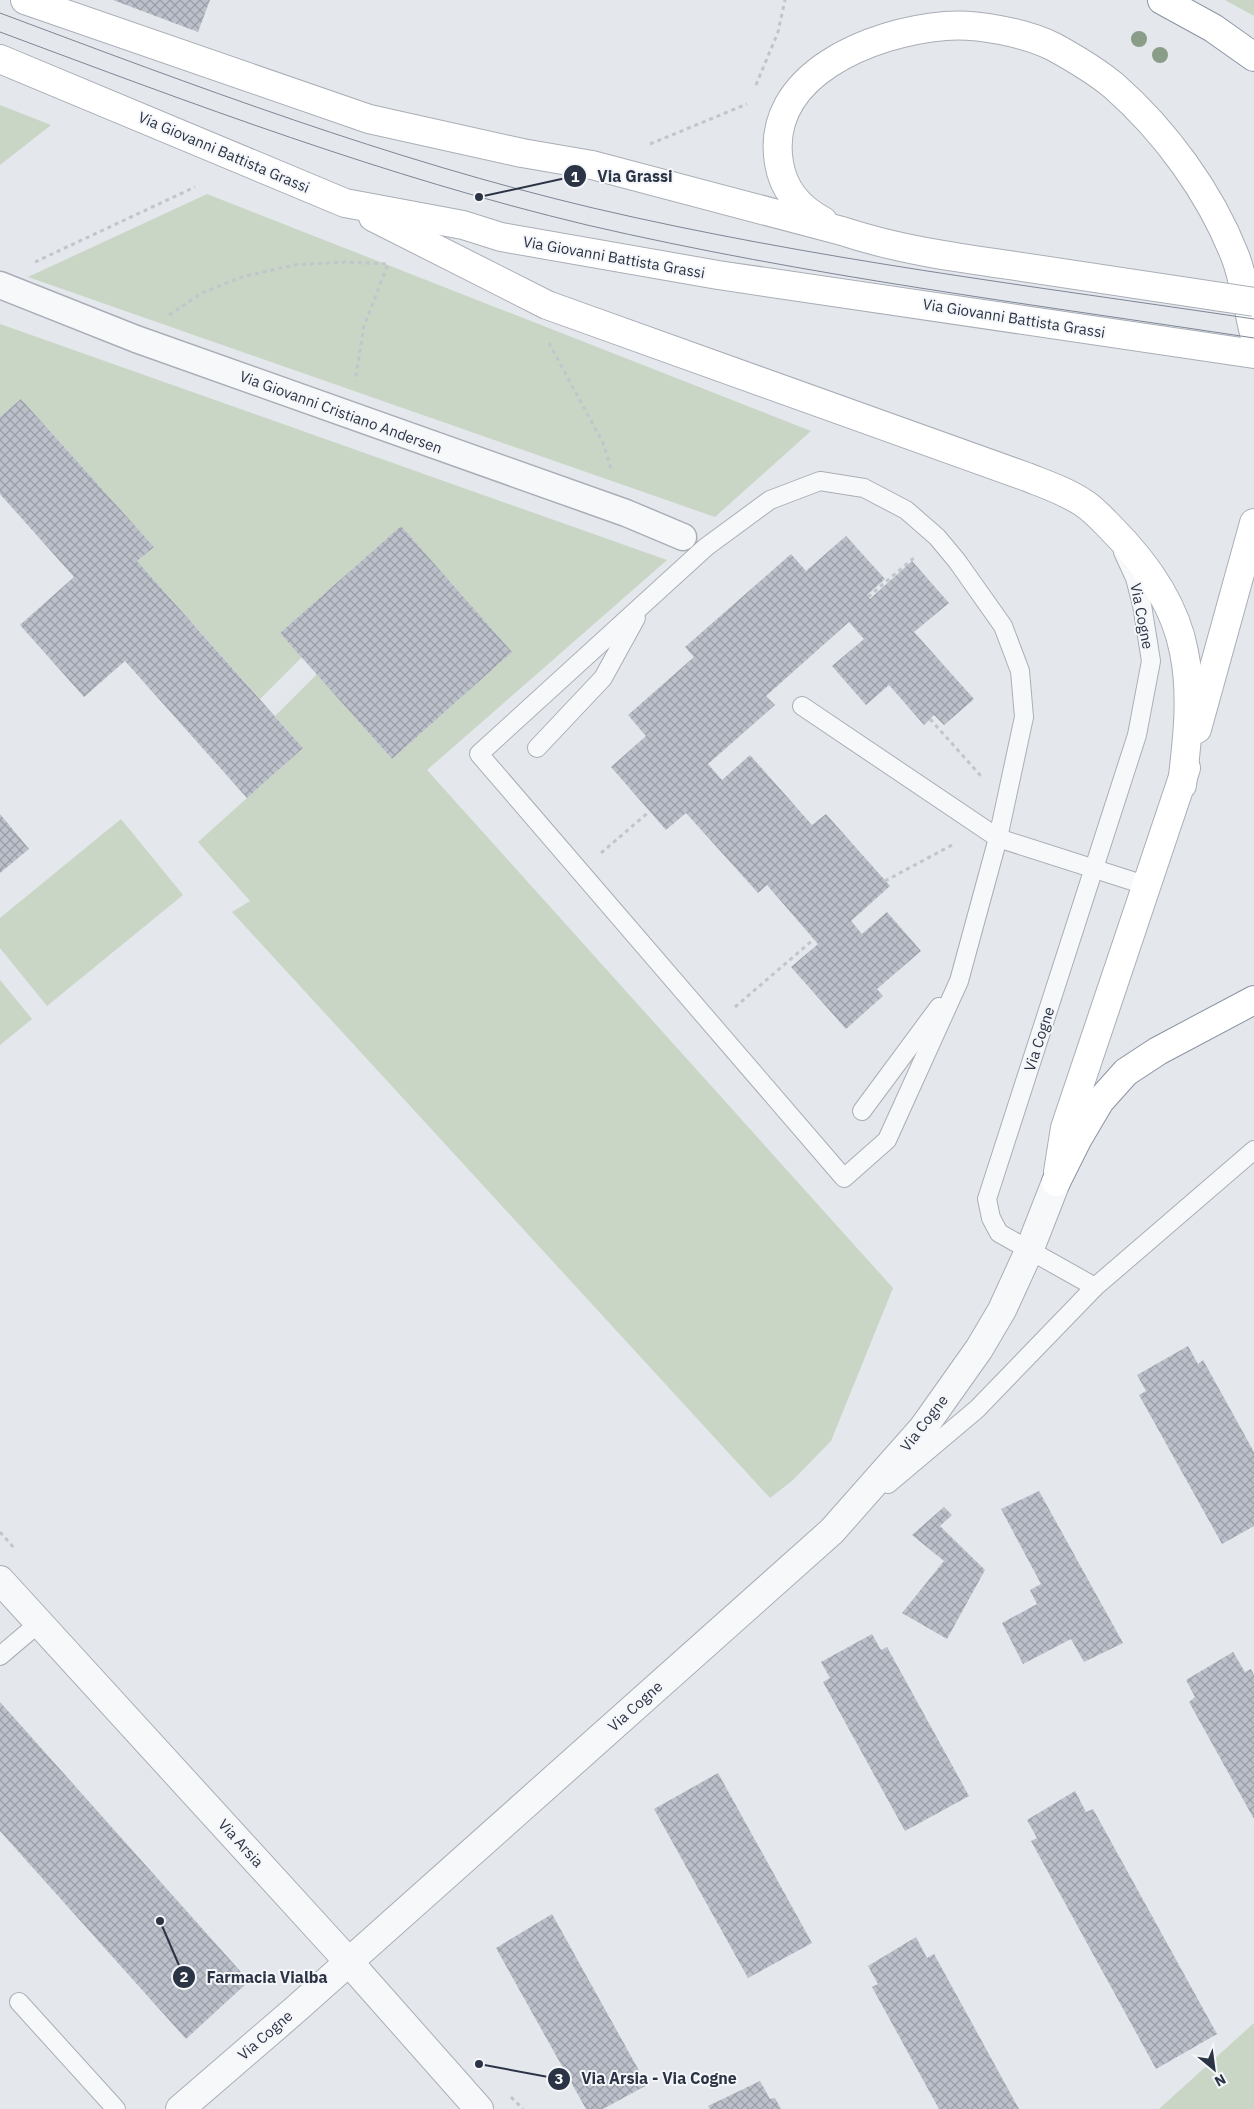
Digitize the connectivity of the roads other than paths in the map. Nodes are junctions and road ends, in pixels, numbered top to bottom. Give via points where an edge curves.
1 (25, 0) edge
2 (1162, 0) edge
3 (1254, 57) edge
4 (0, 59) edge
5 (345, 203) junction
6 (842, 231) junction
7 (0, 286) edge
8 (1254, 302) edge
9 (1254, 333) edge
10 (1254, 354) edge
11 (1100, 517) junction
12 (1254, 523) edge
13 (683, 537) dead end
14 (644, 605) junction
15 (802, 706) dead end
16 (537, 748) dead end
17 (1182, 785) junction
18 (990, 833) junction
19 (1094, 867) junction
20 (1148, 886) junction
21 (958, 981) junction
22 (1254, 1000) edge
23 (862, 1111) dead end
24 (1254, 1150) edge
25 (1056, 1182) junction
26 (1029, 1250) junction
27 (1095, 1287) junction
28 (832, 1531) junction
29 (0, 1580) edge
30 (39, 1623) junction
31 (0, 1656) edge
32 (348, 1960) junction
33 (19, 2002) dead end
34 (116, 2109) edge
35 (180, 2109) edge
36 (479, 2109) edge

1 - 6 main road via 368,119 592,165
2 - 3 main road via 1213,28
4 - 5 main road, Via Giovanni Battista Grassi
5 - 10 main road, Via Giovanni Battista Grassi via 463,225 501,237 709,273
5 - 11 main road via 547,305 1059,489 1086,504
6 - 8 main road, bridge via 918,252
6 - 9 main road via 801,207 781,175 777,152 782,114 806,80 833,60 907,32 946,26 1020,35 1052,46 1112,85 1178,156 1222,225
7 - 13 street, Via Giovanni Cristiano Andersen via 136,339 626,513
11 - 17 main road via 1150,572 1178,629 1185,653 1188,727
11 - 19 lane, Via Cogne via 1135,578 1151,660 1137,735
12 - 17 main road
14 - 16 lane via 603,678
14 - 18 lane via 706,547 770,500 820,481 864,488 906,510 937,537 1004,626 1020,671 1024,717 1005,803
14 - 21 lane via 479,754 844,1178 887,1140
15 - 18 lane
17 - 20 main road
18 - 19 lane
18 - 21 lane
19 - 20 lane
19 - 26 lane, Via Cogne via 987,1199 998,1233
20 - 25 main road via 1065,1128
21 - 23 lane
22 - 25 main road via 1158,1051 1126,1072 1100,1102
24 - 27 lane
25 - 26 street, Via Cogne
26 - 27 lane
26 - 28 street, Via Cogne via 1002,1310 979,1349 923,1428
27 - 28 lane via 977,1409
28 - 32 street, Via Cogne
29 - 30 street, Via Arsia
30 - 31 lane
30 - 32 street, Via Arsia
32 - 35 street, Via Cogne
32 - 36 street, Via Arsia
33 - 34 lane

